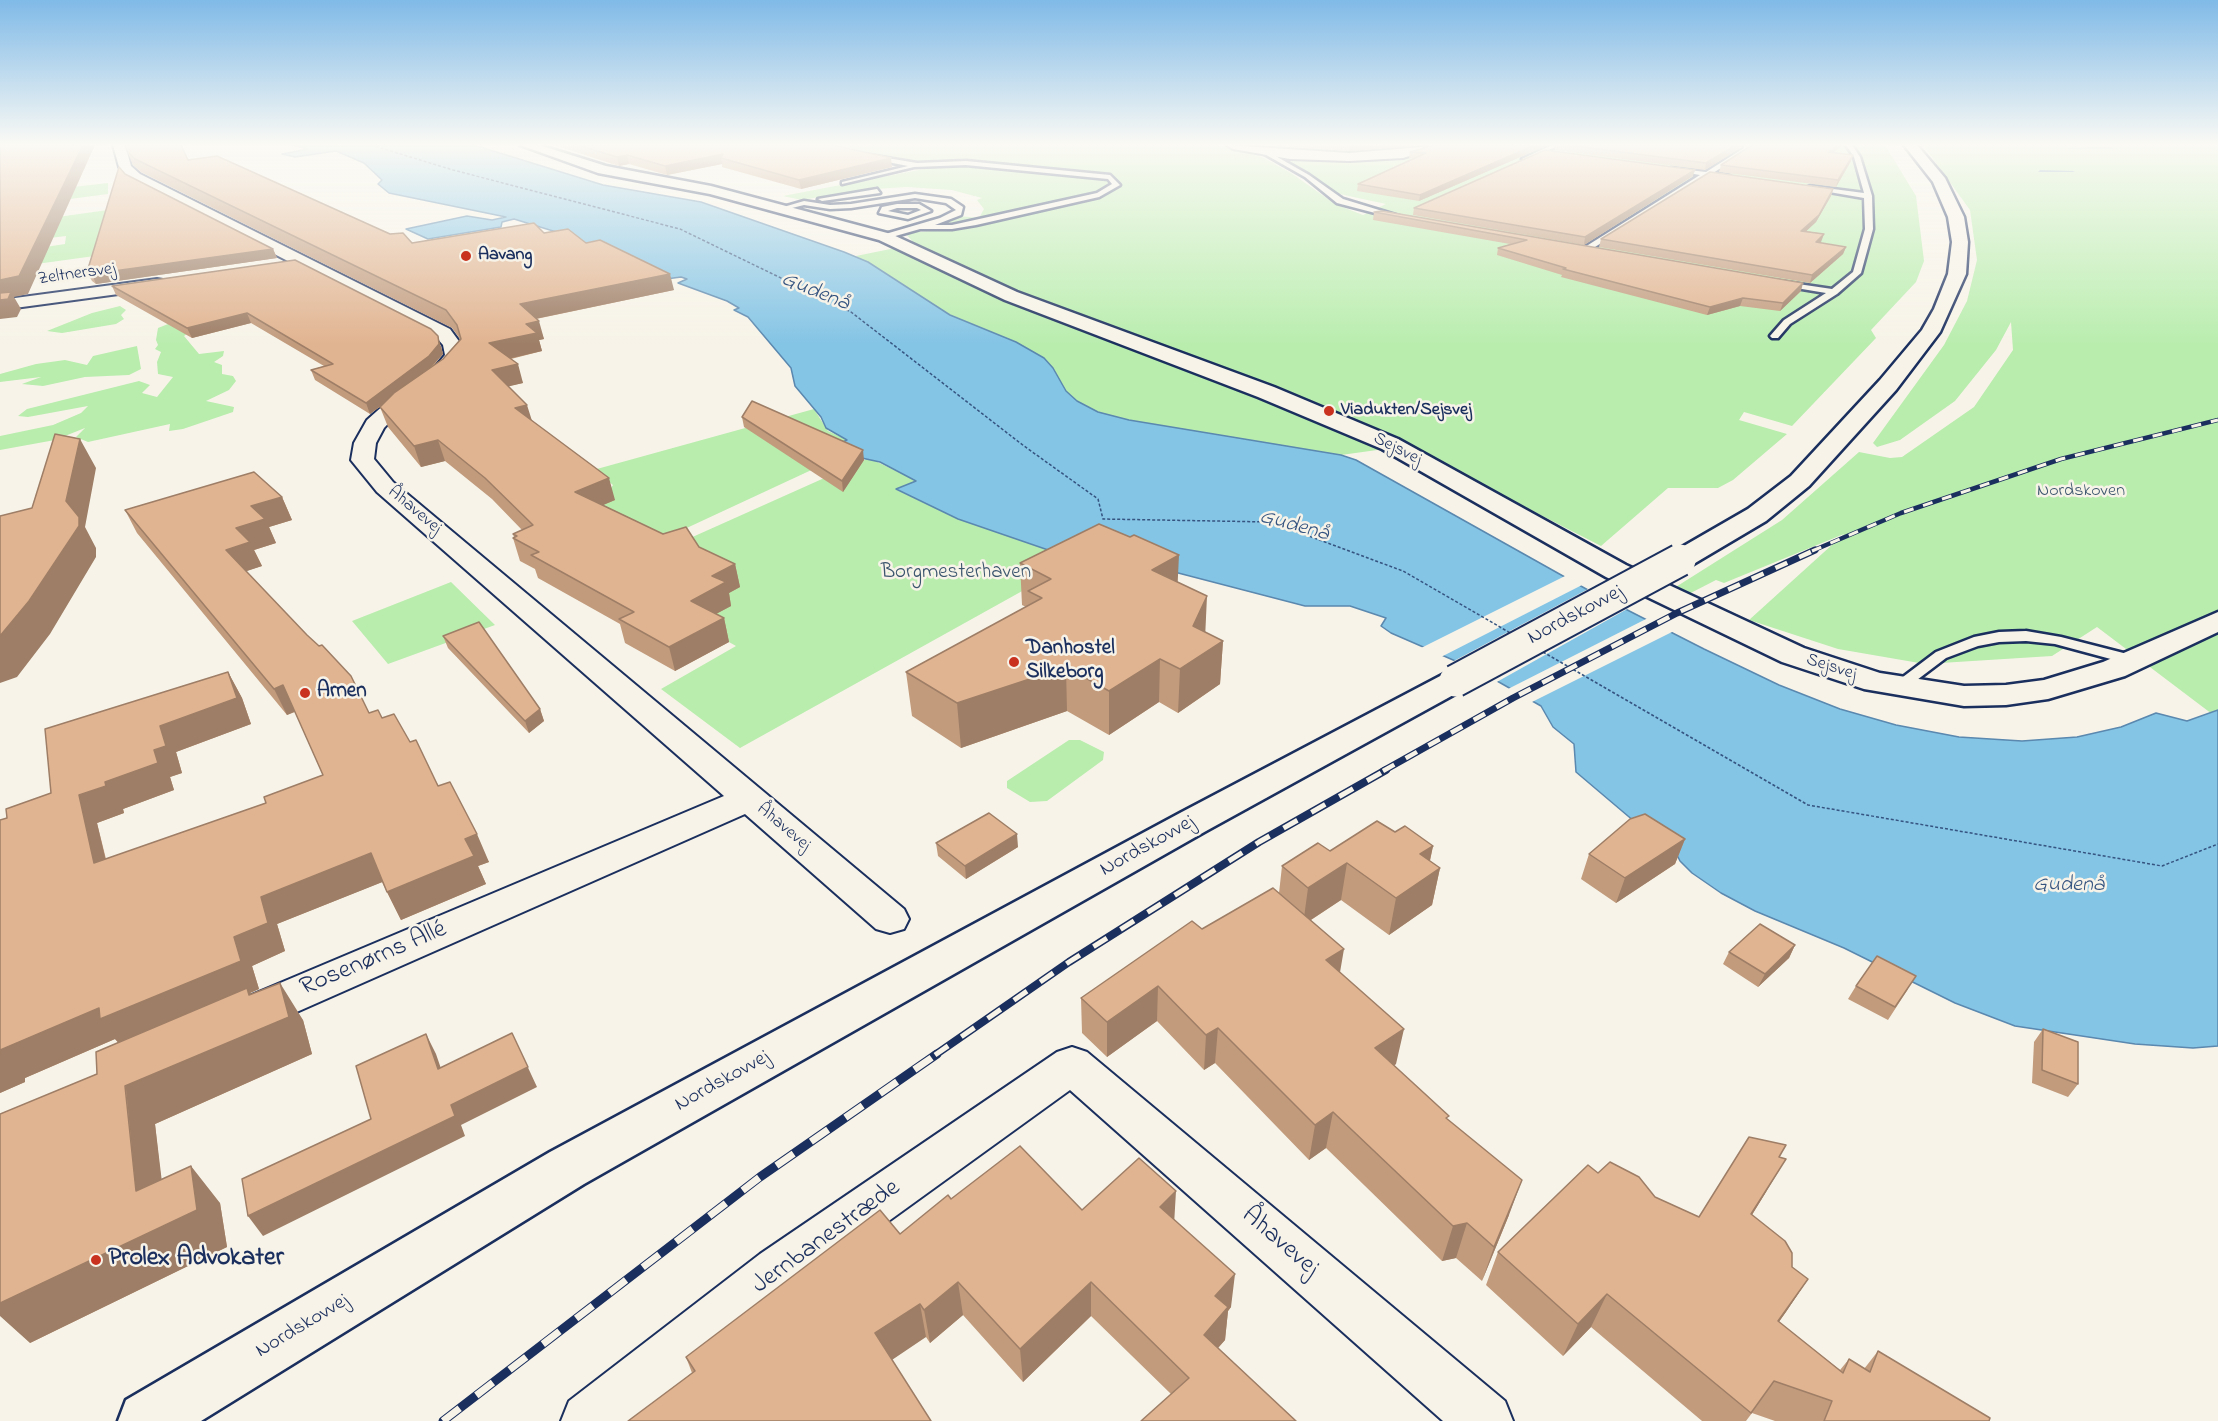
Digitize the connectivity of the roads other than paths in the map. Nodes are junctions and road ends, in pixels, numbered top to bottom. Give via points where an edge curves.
1 (203, 211) edge
2 (808, 211) edge
3 (874, 211) edge
4 (926, 211) edge
5 (957, 211) edge
6 (1025, 211) edge
7 (1381, 211) edge
8 (1647, 211) edge
9 (1868, 211) edge
10 (1953, 211) edge
11 (896, 217) edge
12 (896, 217) edge
13 (896, 217) edge
14 (1403, 217) edge
15 (887, 222) junction
16 (919, 227) junction
17 (1573, 248) edge
18 (1584, 250) junction
19 (1596, 252) edge
20 (302, 261) junction
21 (273, 267) edge
22 (1766, 280) edge
23 (174, 281) edge
24 (1834, 292) junction
25 (0, 305) edge
26 (1775, 336) dead end
27 (2218, 621) edge
28 (2133, 660) junction
29 (1899, 686) junction
30 (748, 799) junction
31 (891, 919) dead end
32 (220, 1027) edge
33 (1072, 1065) joint
34 (147, 1421) edge
35 (589, 1421) edge
36 (1485, 1421) edge

1 - 20 street, Åhavevej
2 - 15 street, Sejsvej
3 - 15 lane
4 - 12 lane
5 - 16 lane
6 - 16 lane via 952,227
7 - 14 lane
8 - 18 lane
9 - 24 lane via 1869,229 1857,273
10 - 34 street, Nordskovvej, bridge via 1960,242 1957,274 1943,309 1900,370 1800,481 1757,515 567,1168
11 - 15 lane via 883,213
13 - 15 lane
15 - 16 lane
15 - 29 street, Sejsvej via 1011,296 1266,392 1390,444 1616,571 1783,650 1829,669
17 - 18 lane
18 - 19 lane
20 - 21 street
20 - 30 street, Åhavevej via 443,333 452,344 455,356 441,372 375,425 365,443 362,460 385,487
22 - 24 lane
23 - 25 street, Zeltnersvej
24 - 26 lane via 1787,322
27 - 28 street, Sejsvej
28 - 29 street, Sejsvej via 2075,682 2006,695 1965,696
28 - 29 lane via 2055,640 1999,637 1941,655
30 - 31 street, Åhavevej
30 - 32 street, Rosenørns Allé
33 - 35 street, Jernbanestræde via 778,1271
33 - 36 street, Åhavevej

